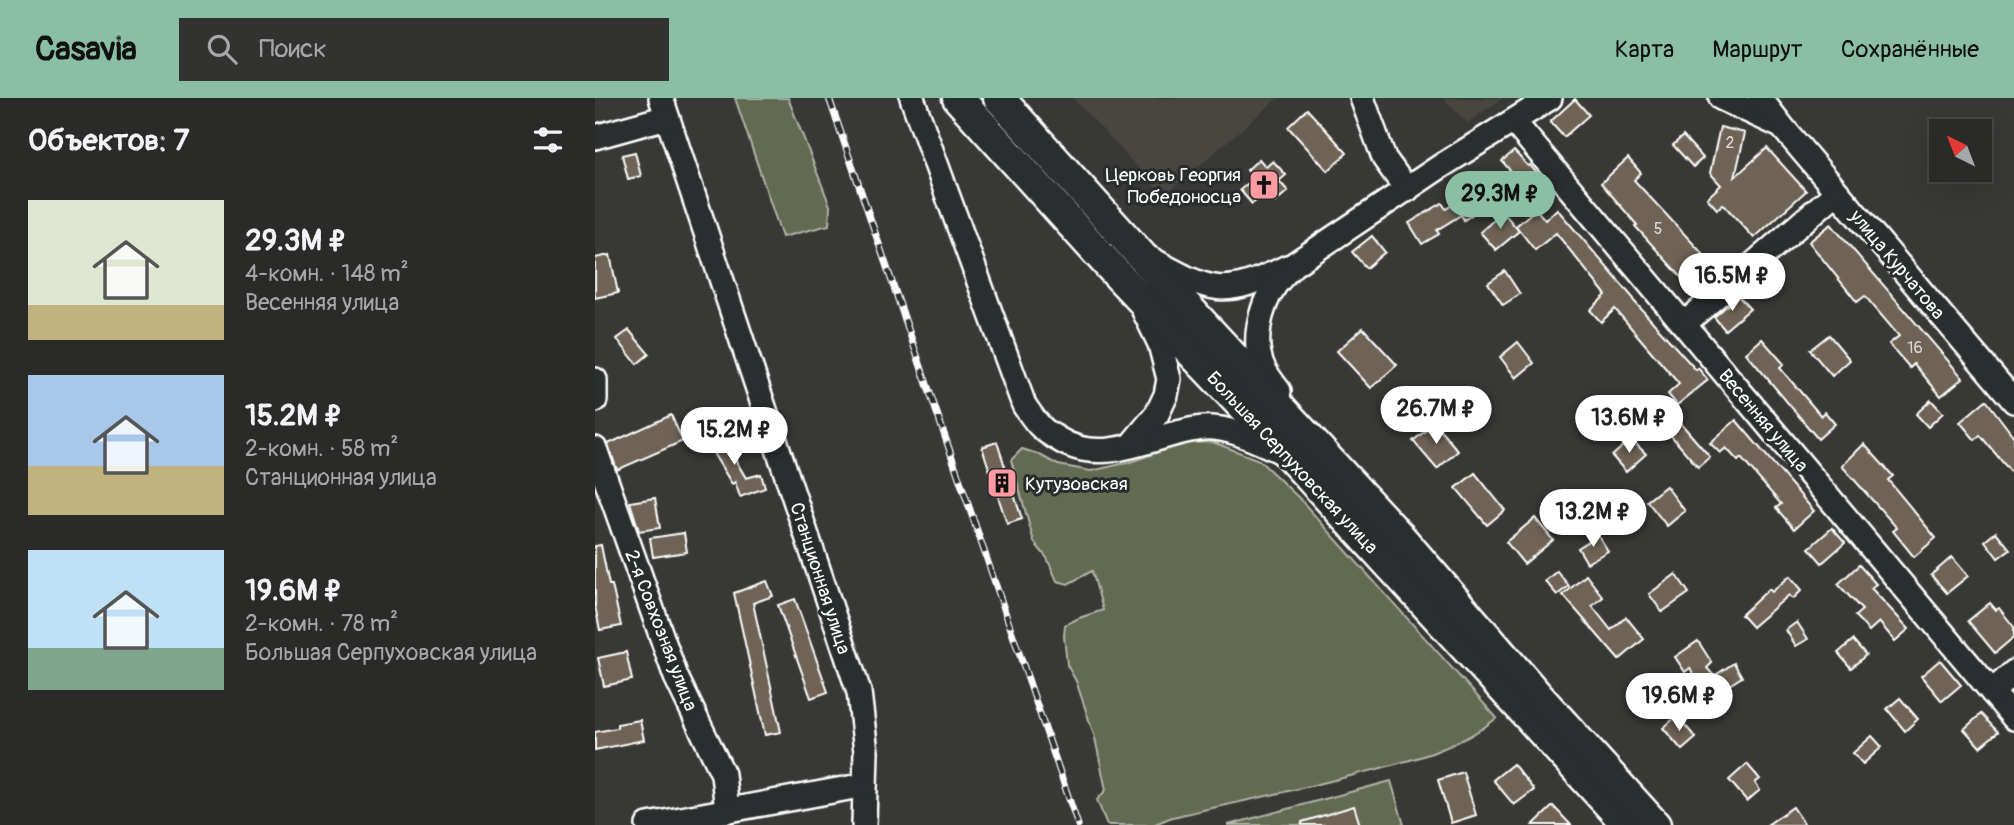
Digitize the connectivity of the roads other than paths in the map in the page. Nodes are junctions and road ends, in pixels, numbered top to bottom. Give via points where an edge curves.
1 (912, 98) edge
2 (958, 98) edge
3 (999, 98) edge
4 (1361, 98) edge
5 (1550, 98) edge
6 (1721, 98) edge
7 (1760, 98) edge
8 (664, 107) edge
9 (1514, 122) junction
10 (1781, 126) junction
11 (595, 137) edge
12 (1406, 190) junction
13 (1837, 192) junction
14 (1138, 252) junction
15 (1293, 265) junction
16 (1116, 273) junction
17 (1683, 324) junction
18 (595, 380) edge
19 (595, 400) edge
20 (2014, 401) edge
21 (1131, 445) junction
22 (1301, 448) junction
23 (595, 449) edge
24 (2014, 672) edge
25 (1992, 692) junction
26 (2014, 718) edge
27 (865, 785) junction
28 (727, 810) junction
29 (648, 825) edge
30 (864, 825) edge
31 (1628, 825) edge
32 (1655, 825) edge

1 - 21 street via 1024,405 1042,429 1075,448 1115,451
2 - 16 main road, Большая Серпуховская улица
3 - 14 main road, Большая Серпуховская улица
4 - 12 street via 1384,158
5 - 9 street
6 - 10 street, улица Курчатова
7 - 10 street, улица Курчатова
8 - 11 street
8 - 27 street, Станционная улица via 859,692
9 - 12 street
9 - 17 street, Весенняя улица
10 - 13 street, улица Курчатова
12 - 15 street
13 - 17 street
13 - 20 street, улица Курчатова
14 - 15 street via 1217,289 1238,287
14 - 22 main road, Большая Серпуховская улица
15 - 22 street via 1275,286 1258,328 1263,367
16 - 21 street via 1149,318 1169,379 1157,414
16 - 22 main road, Большая Серпуховская улица
17 - 25 street, Весенняя улица
18 - 19 street
21 - 22 street via 1207,428
22 - 31 main road, Большая Серпуховская улица
22 - 32 main road, Большая Серпуховская улица via 1400,537
23 - 28 street, 2-я Совхозная улица via 676,677 723,775
24 - 25 street
25 - 26 street, Весенняя улица
27 - 28 street
27 - 30 street, Станционная улица
28 - 29 street

